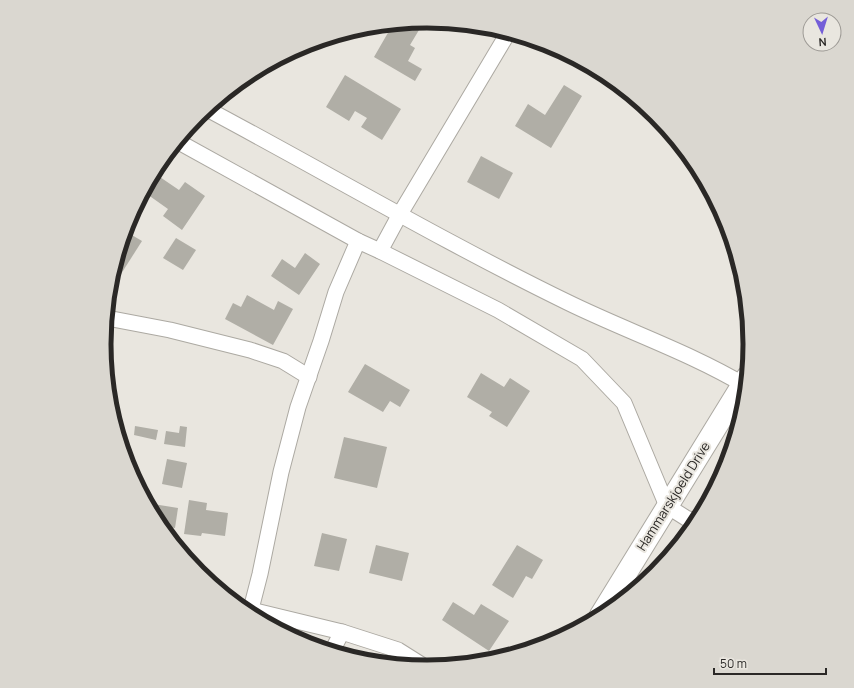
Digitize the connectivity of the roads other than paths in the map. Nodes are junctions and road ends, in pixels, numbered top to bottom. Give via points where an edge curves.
1 (505, 38) edge
2 (213, 112) edge
3 (183, 144) edge
4 (400, 214) junction
5 (358, 241) junction
6 (380, 251) junction
7 (112, 319) edge
8 (309, 376) junction
9 (741, 380) edge
10 (739, 391) edge
11 (667, 506) junction
12 (690, 520) edge
13 (247, 604) edge
14 (608, 604) edge
15 (257, 611) edge
16 (342, 632) junction
17 (335, 646) edge
18 (413, 659) edge

1 - 4 street
2 - 4 street
3 - 5 street
4 - 6 street
4 - 9 street via 568,302
5 - 6 street
5 - 8 street via 336,292
6 - 11 street via 498,310 582,359 624,403
7 - 8 street via 250,350 283,361
8 - 13 street via 281,472 260,574
10 - 11 main road, Hammarskjoeld Drive
11 - 12 street
11 - 14 main road, Hammarskjoeld Drive
15 - 16 street
16 - 17 street
16 - 18 street via 398,650

